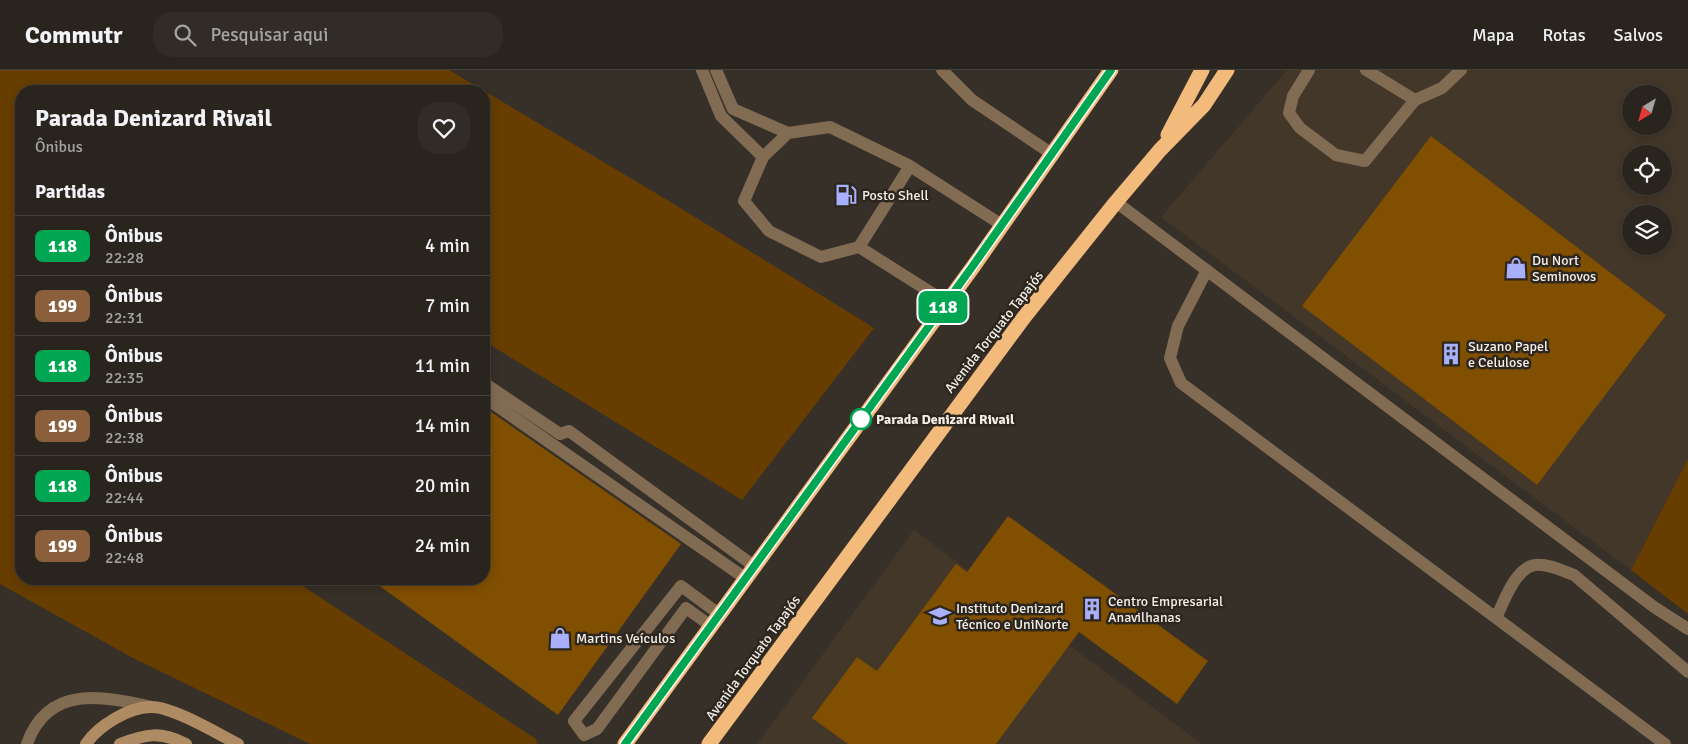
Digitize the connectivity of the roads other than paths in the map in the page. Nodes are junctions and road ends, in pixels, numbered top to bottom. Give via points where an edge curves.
1 (702, 70) edge
2 (716, 70) edge
3 (942, 70) edge
4 (1110, 70) edge
5 (1202, 70) edge
6 (1227, 70) edge
7 (1309, 70) edge
8 (1366, 70) edge
9 (1457, 71) edge
10 (1415, 100) junction
11 (788, 132) junction
12 (1160, 150) junction
13 (1052, 154) junction
14 (763, 158) junction
15 (910, 166) junction
16 (1116, 202) junction
17 (1002, 224) junction
18 (859, 247) junction
19 (1207, 270) junction
20 (946, 302) junction
21 (490, 387) edge
22 (490, 400) edge
23 (750, 572) junction
24 (1496, 618) junction
25 (715, 620) junction
26 (1688, 629) edge
27 (1688, 672) edge
28 (152, 707) junction
29 (27, 744) edge
30 (86, 744) edge
31 (120, 744) edge
32 (186, 744) edge
33 (238, 744) edge
34 (625, 744) edge
35 (709, 744) edge
36 (1665, 744) edge

1 - 14 street via 721,116
2 - 11 street via 733,108
3 - 13 street via 972,100
4 - 13 highway
5 - 12 highway
6 - 12 highway, Avenida Torquato Tapajós via 1204,105
7 - 10 street via 1293,96 1289,113 1300,128 1336,155 1364,161
8 - 10 street
9 - 10 street via 1442,88
11 - 14 street
11 - 15 street via 830,127
12 - 16 highway, Avenida Torquato Tapajós
13 - 17 highway
14 - 18 street via 744,201 769,231 821,257
15 - 17 street
15 - 18 street
16 - 19 street
16 - 35 highway, Avenida Torquato Tapajós via 983,371
17 - 20 highway
18 - 20 street
19 - 24 street via 1178,326 1170,358 1181,383
19 - 26 street via 1639,596
20 - 23 highway
21 - 23 street via 560,434 569,430
22 - 23 street
23 - 25 highway
24 - 27 street via 1527,567 1537,564 1556,568 1574,575
24 - 36 street
25 - 25 street via 680,586 574,720 584,735 597,729 686,608
25 - 34 highway
28 - 29 street via 93,697 74,698 47,712
28 - 30 street via 104,724
28 - 33 street via 179,715
31 - 32 street via 144,735 169,735

